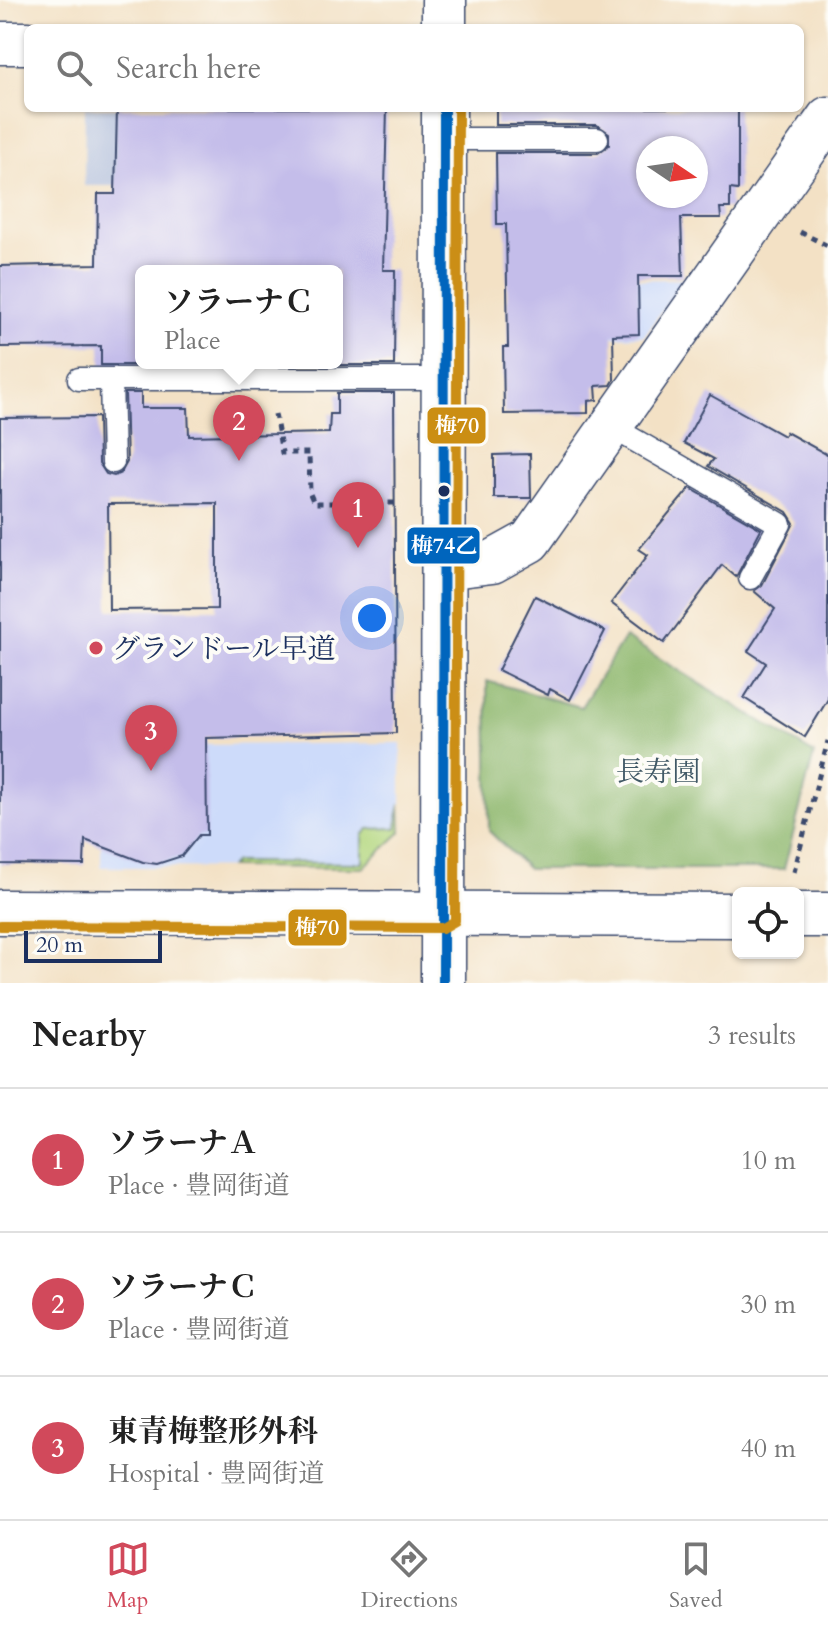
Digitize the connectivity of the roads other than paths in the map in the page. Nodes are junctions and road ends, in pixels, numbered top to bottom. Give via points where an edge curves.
1 (444, 0) edge
2 (444, 24) edge
3 (0, 43) edge
4 (24, 43) edge
5 (828, 118) edge
6 (444, 124) edge
7 (597, 139) dead end
8 (79, 379) dead end
9 (442, 379) junction
10 (111, 380) junction
11 (610, 426) junction
12 (113, 462) dead end
13 (443, 568) junction
14 (750, 578) dead end
15 (804, 902) edge
16 (0, 912) edge
17 (443, 914) junction
18 (732, 915) edge
19 (828, 915) edge
20 (443, 983) edge

1 - 2 main road
3 - 4 street
5 - 11 street
6 - 7 lane
6 - 9 main road
8 - 10 lane
9 - 10 lane
9 - 13 main road
10 - 12 lane
11 - 13 street via 530,541 492,562
11 - 14 lane via 780,524
13 - 17 main road
15 - 19 main road
16 - 17 main road
17 - 18 main road
17 - 20 main road

